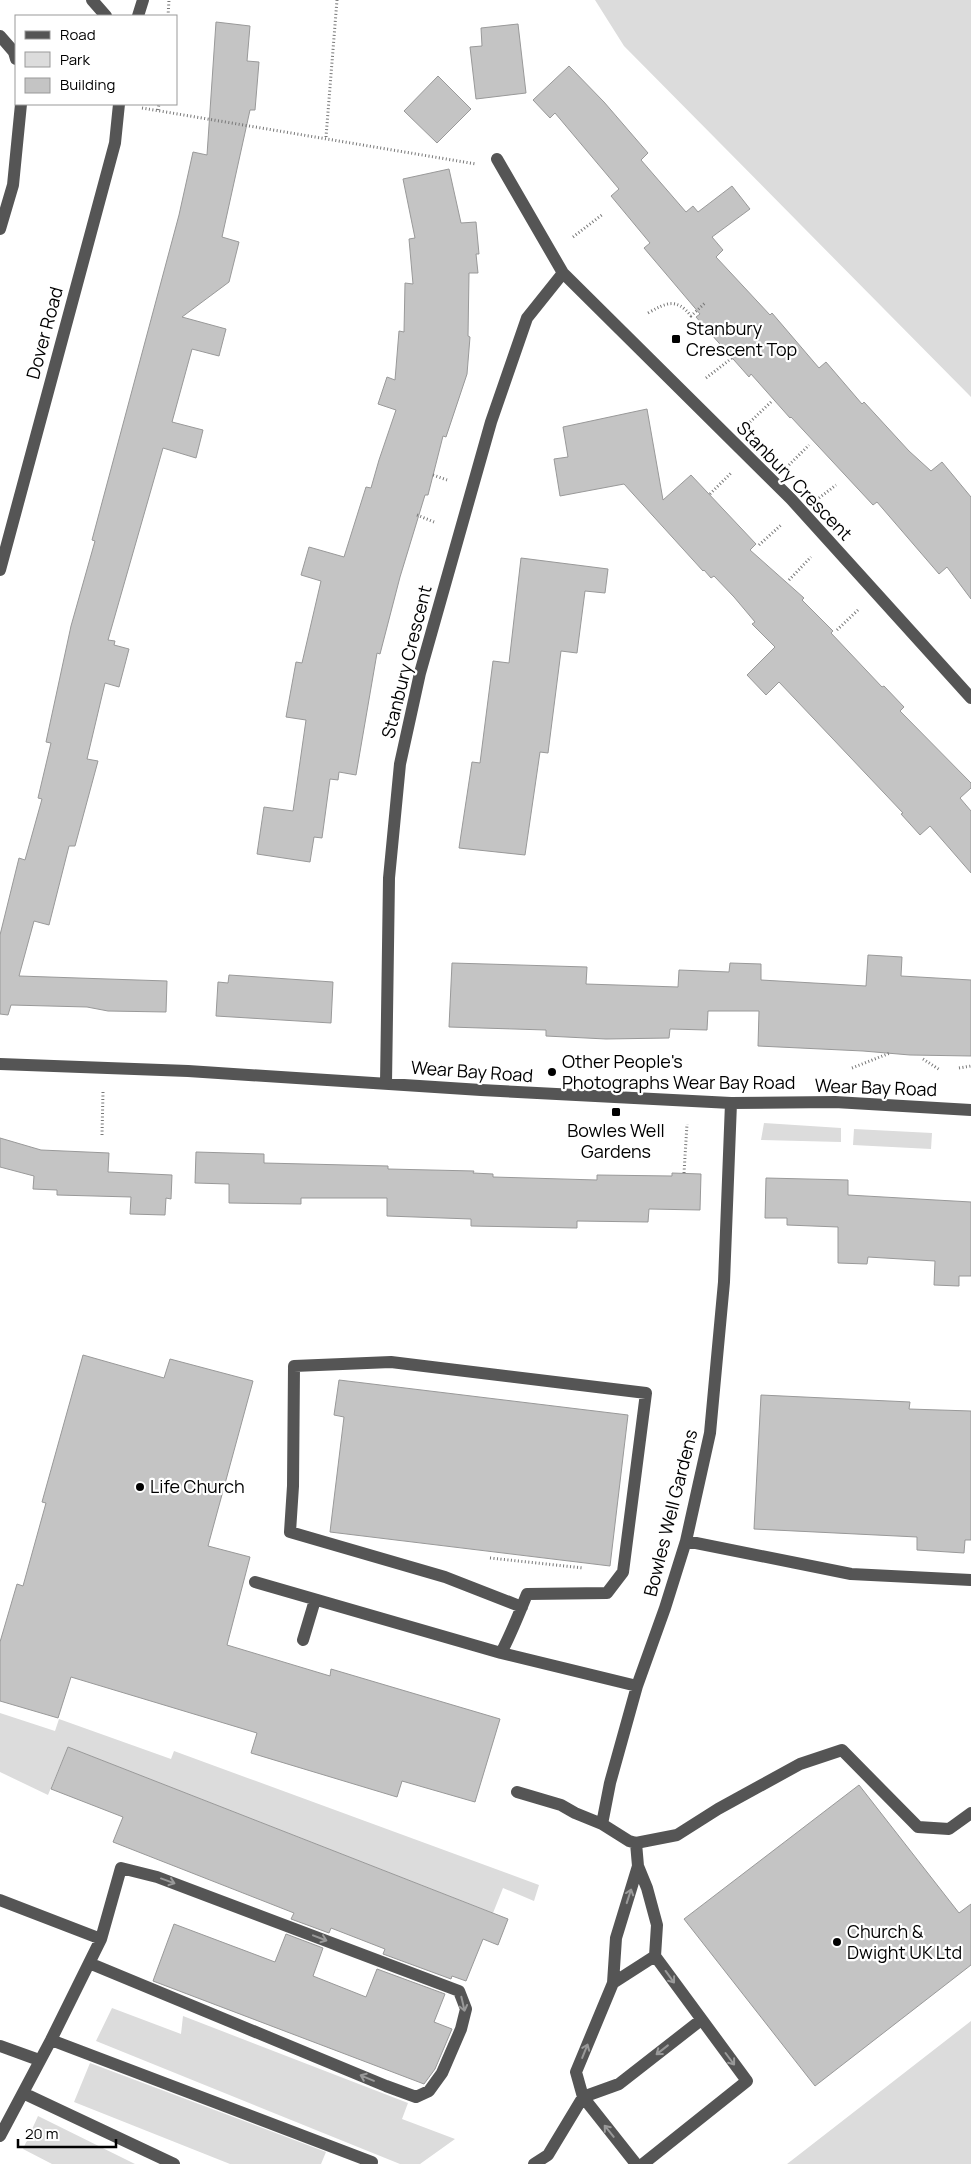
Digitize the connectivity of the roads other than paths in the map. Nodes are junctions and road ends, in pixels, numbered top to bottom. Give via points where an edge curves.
1 (92, 0) edge
2 (143, 0) edge
3 (105, 15) edge
4 (138, 15) edge
5 (0, 36) edge
6 (15, 56) edge
7 (21, 105) edge
8 (119, 105) edge
9 (497, 159) dead end
10 (0, 229) edge
11 (563, 273) junction
12 (0, 570) edge
13 (971, 698) edge
14 (0, 1064) edge
15 (386, 1084) junction
16 (731, 1103) junction
17 (971, 1110) edge
18 (686, 1541) junction
19 (971, 1580) edge
20 (254, 1582) dead end
21 (315, 1600) junction
22 (522, 1607) junction
23 (303, 1640) dead end
24 (501, 1653) junction
25 (637, 1686) junction
26 (517, 1792) dead end
27 (971, 1813) edge
28 (602, 1824) junction
29 (636, 1843) junction
30 (638, 1866) junction
31 (0, 1900) edge
32 (101, 1939) junction
33 (655, 1956) junction
34 (89, 1963) junction
35 (613, 1983) junction
36 (700, 2020) junction
37 (51, 2040) junction
38 (0, 2046) edge
39 (39, 2060) junction
40 (23, 2093) junction
41 (584, 2096) junction
42 (0, 2136) edge
43 (174, 2164) edge
44 (369, 2164) edge
45 (534, 2164) edge
46 (636, 2164) edge
47 (643, 2164) edge

1 - 3 street
2 - 4 street
5 - 6 street
7 - 10 street via 13,185
8 - 12 street, Dover Road via 115,143
9 - 11 street, Stanbury Crescent
11 - 13 street, Stanbury Crescent via 791,499
11 - 15 street, Stanbury Crescent via 527,318 491,422 421,665 400,764 389,878
14 - 15 street, Wear Bay Road via 188,1071
15 - 16 street, Wear Bay Road
16 - 17 street, Wear Bay Road via 835,1102
16 - 18 street, Bowles Well Gardens via 724,1282 710,1433
18 - 19 street via 851,1574
18 - 25 street, Bowles Well Gardens
20 - 21 street
21 - 23 street
21 - 24 street
22 - 22 street via 527,1594 607,1593 623,1572 646,1393 391,1362 294,1366 294,1486 290,1532 445,1578
22 - 24 street
24 - 25 street
25 - 28 street, Bowles Well Gardens
26 - 28 street via 561,1805
27 - 29 street via 949,1829 918,1827 842,1750 800,1764 677,1835
28 - 29 street
29 - 30 street
30 - 33 street via 656,1925
35 -> 30 street via 616,1938
31 - 32 street
32 - 34 street
32 -> 34 street via 121,1868 157,1876 459,1991 466,2009 442,2073 429,2091 416,2096
33 - 35 street
33 -> 36 street
34 - 37 street
41 -> 35 street via 576,2072
36 -> 41 street via 619,2084
36 -> 47 street via 747,2081
37 - 39 street
37 - 44 street via 372,2162
38 - 39 street
39 - 40 street
40 - 42 street
40 - 43 street
41 - 45 street via 548,2154
46 -> 41 street

